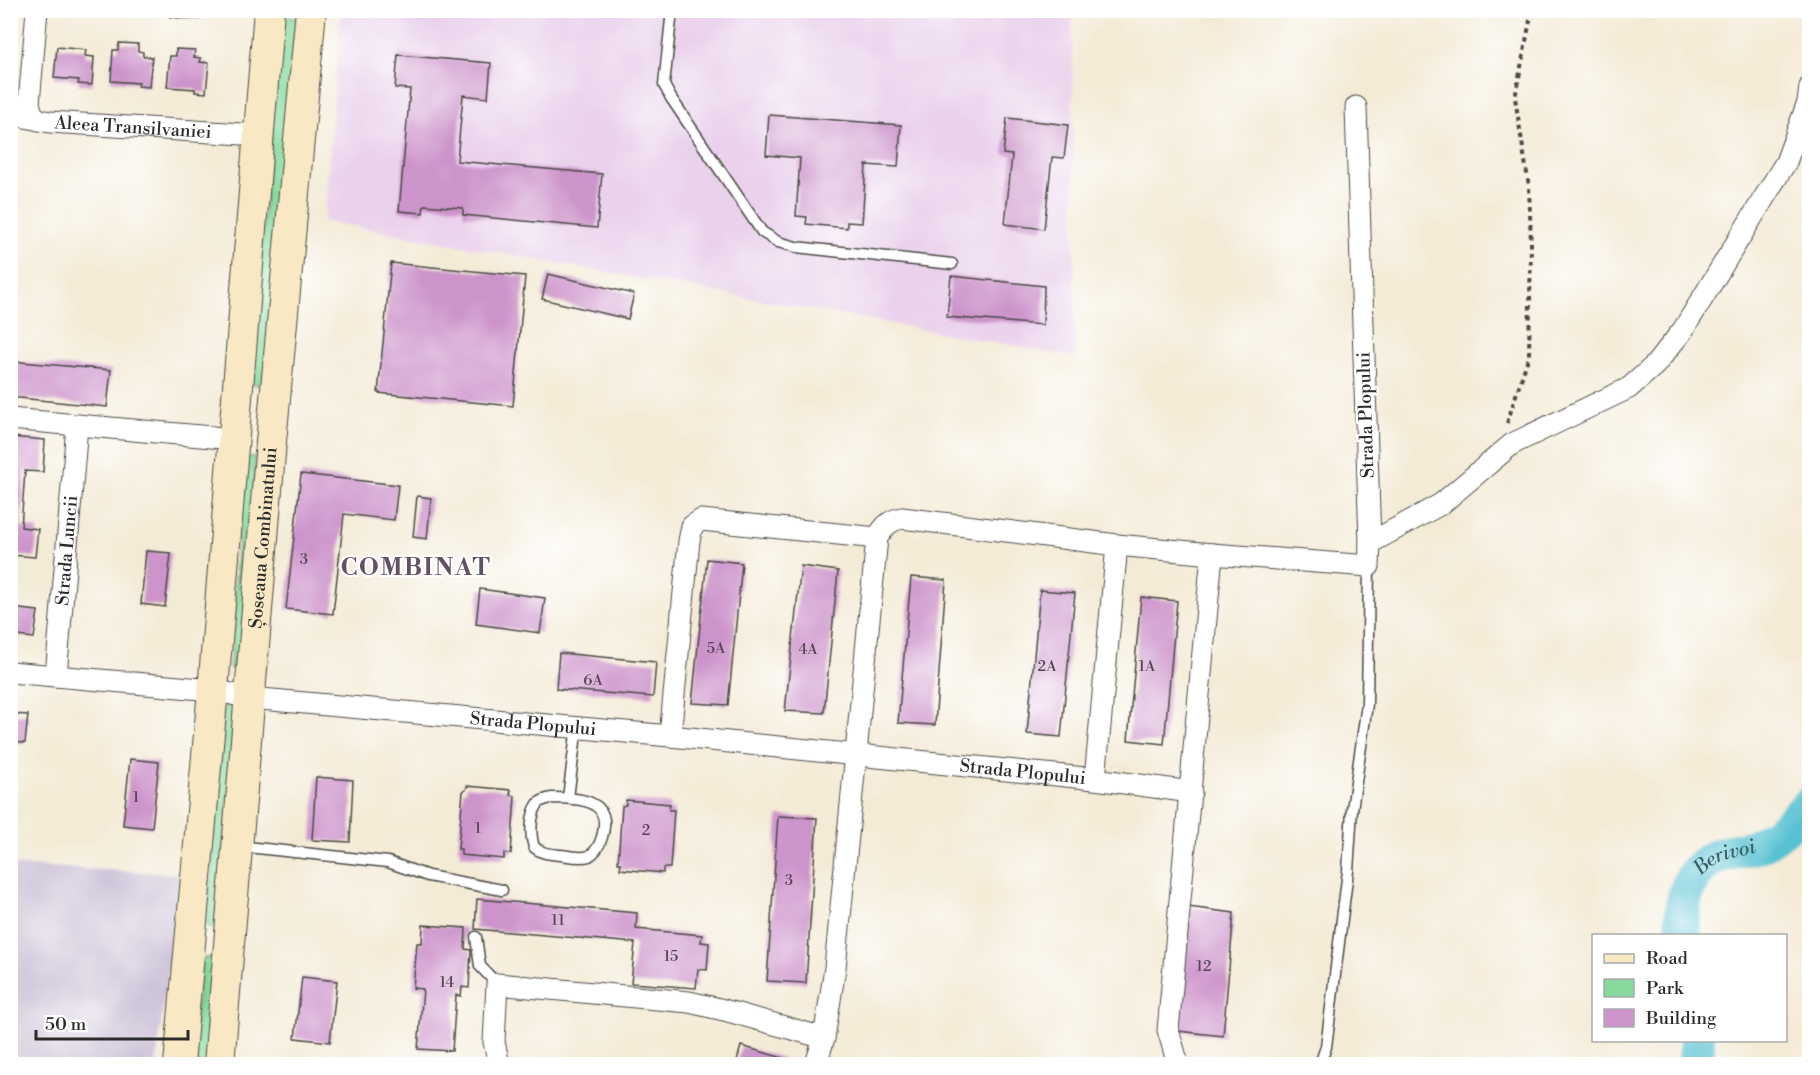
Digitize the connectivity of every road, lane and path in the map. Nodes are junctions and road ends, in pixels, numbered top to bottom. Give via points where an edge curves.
1 (37, 10) edge
2 (269, 10) edge
3 (311, 10) edge
4 (672, 10) edge
5 (1533, 10) edge
6 (1809, 87) edge
7 (1356, 107) dead end
8 (10, 114) edge
9 (39, 120) junction
10 (259, 135) junction
11 (952, 264) dead end
12 (10, 419) edge
13 (77, 426) junction
14 (234, 439) junction
15 (271, 442) junction
16 (1500, 453) junction
17 (877, 538) junction
18 (1370, 543) junction
19 (1117, 545) junction
20 (1212, 554) junction
21 (1369, 566) junction
22 (10, 672) edge
23 (56, 676) junction
24 (213, 690) junction
25 (250, 698) junction
26 (578, 726) junction
27 (670, 736) junction
28 (855, 755) junction
29 (1095, 779) junction
30 (1191, 792) junction
31 (568, 798) junction
32 (238, 846) junction
33 (502, 890) dead end
34 (476, 937) dead end
35 (191, 944) junction
36 (229, 948) junction
37 (497, 984) junction
38 (824, 1038) junction
39 (179, 1065) edge
40 (219, 1065) edge
41 (499, 1065) edge
42 (816, 1065) edge
43 (1178, 1065) edge
44 (1320, 1065) edge

1 - 9 street via 29,103
2 - 10 main road, Șoseaua Combinatului
3 - 15 main road, Șoseaua Combinatului
4 - 11 lane via 664,85 762,232 796,247
5 - 16 path via 1515,98 1529,186 1529,355
6 - 16 street via 1808,102 1786,162 1683,330 1655,365 1629,388
7 - 18 street, Strada Plopului
8 - 9 street, Aleea Transilvaniei
9 - 10 street, Aleea Transilvaniei
10 - 14 main road, Șoseaua Combinatului
12 - 13 street
13 - 14 street
13 - 23 street, Strada Luncii
14 - 15 main road
14 - 24 main road, Șoseaua Combinatului
15 - 25 main road, Șoseaua Combinatului
16 - 18 street via 1441,504
17 - 19 street via 884,526 902,518
17 - 27 street via 701,520 692,526
17 - 28 street
18 - 21 street, Strada Plopului
19 - 20 street
19 - 29 street
20 - 21 street
20 - 30 street
21 - 44 lane via 1367,704 1326,1047
22 - 23 street
23 - 24 street
24 - 25 street, Strada Plopului
24 - 35 main road, Șoseaua Combinatului
25 - 26 street, Strada Plopului
25 - 32 main road, Șoseaua Combinatului
26 - 27 street, Strada Plopului
26 - 31 lane
27 - 28 street, Strada Plopului
28 - 29 street, Strada Plopului
28 - 38 street via 835,968
29 - 30 street, Strada Plopului
30 - 43 street via 1168,1030
31 - 31 lane via 600,808 605,818 600,842 590,855 547,854 534,847 531,839 538,803
32 - 33 lane via 388,862 428,876
32 - 36 main road, Șoseaua Combinatului
34 - 37 lane via 480,966
35 - 36 main road
35 - 39 main road, Șoseaua Combinatului
36 - 40 main road, Șoseaua Combinatului
37 - 38 street via 689,1002
37 - 41 street via 494,1042
38 - 42 street

